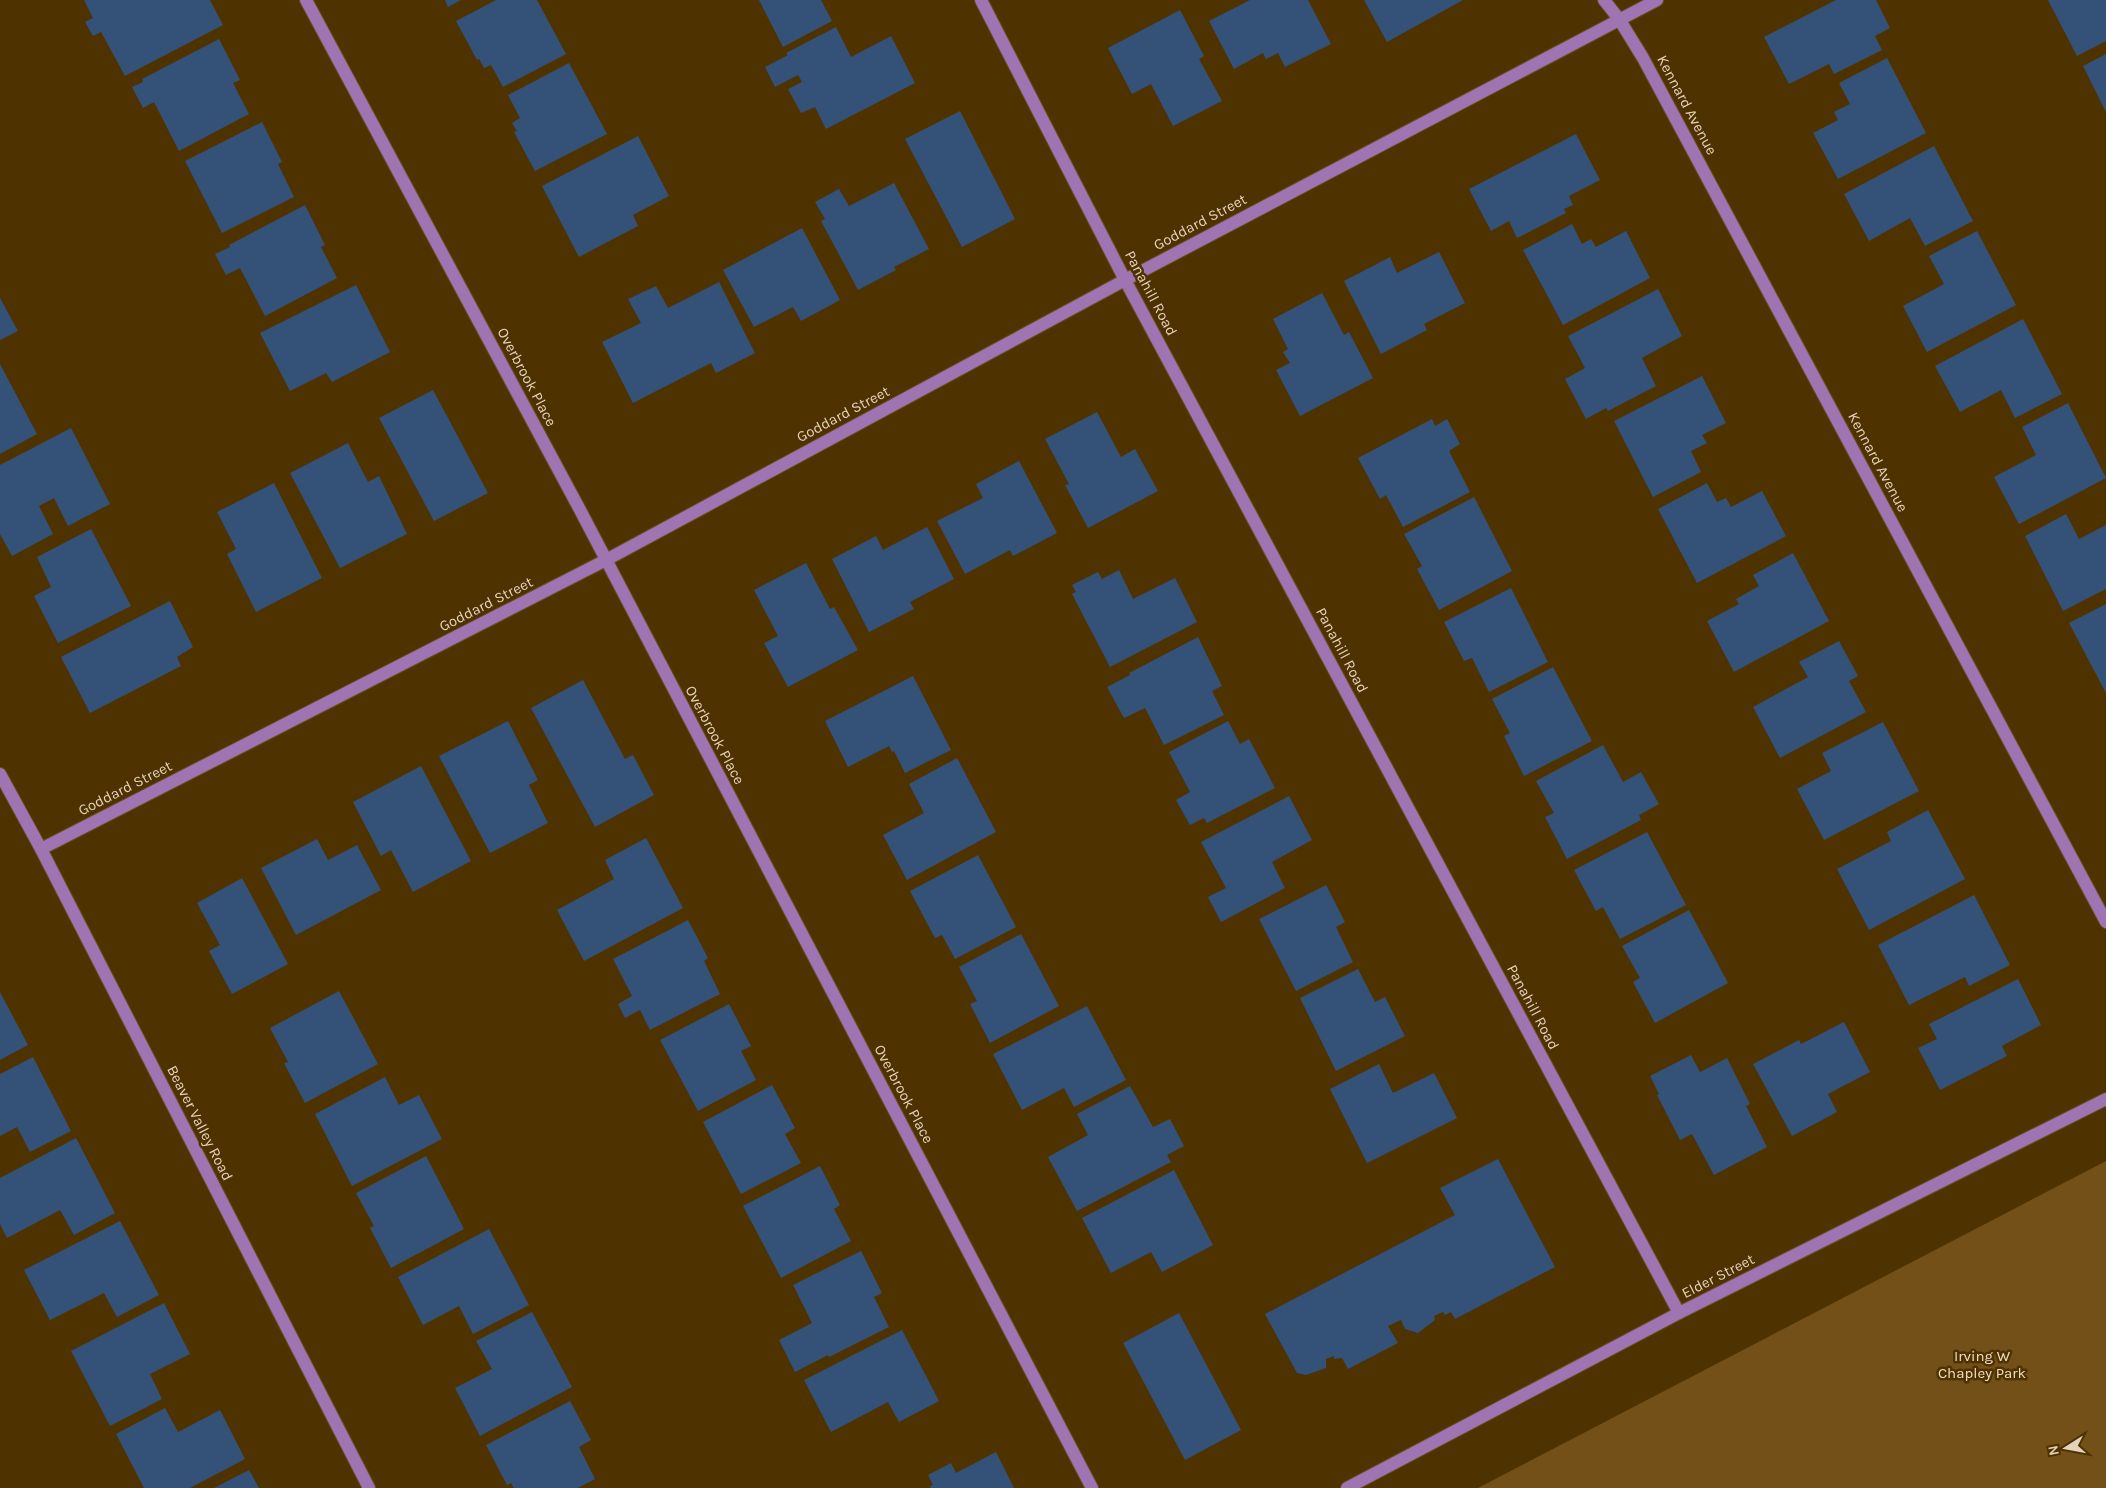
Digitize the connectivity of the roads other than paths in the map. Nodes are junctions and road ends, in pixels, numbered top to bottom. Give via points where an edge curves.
1 (306, 0) edge
2 (981, 0) edge
3 (1604, 0) edge
4 (1656, 0) edge
5 (1619, 19) junction
6 (1125, 280) junction
7 (606, 560) junction
8 (0, 774) edge
9 (41, 849) junction
10 (2106, 922) edge
11 (2106, 1099) edge
12 (1679, 1313) junction
13 (369, 1488) edge
14 (1092, 1488) edge
15 (1347, 1488) edge

1 - 7 street, Overbrook Place
2 - 6 street, Panahill Road
3 - 5 street, Kennard Avenue
4 - 5 street, Goddard Street
5 - 6 street, Goddard Street
5 - 10 street, Kennard Avenue
6 - 7 street, Goddard Street
6 - 12 street, Panahill Road
7 - 9 street, Goddard Street
7 - 14 street, Overbrook Place
8 - 9 street, Beaver Valley Road
9 - 13 street, Beaver Valley Road
11 - 12 street, Elder Street
12 - 15 street, Elder Street

